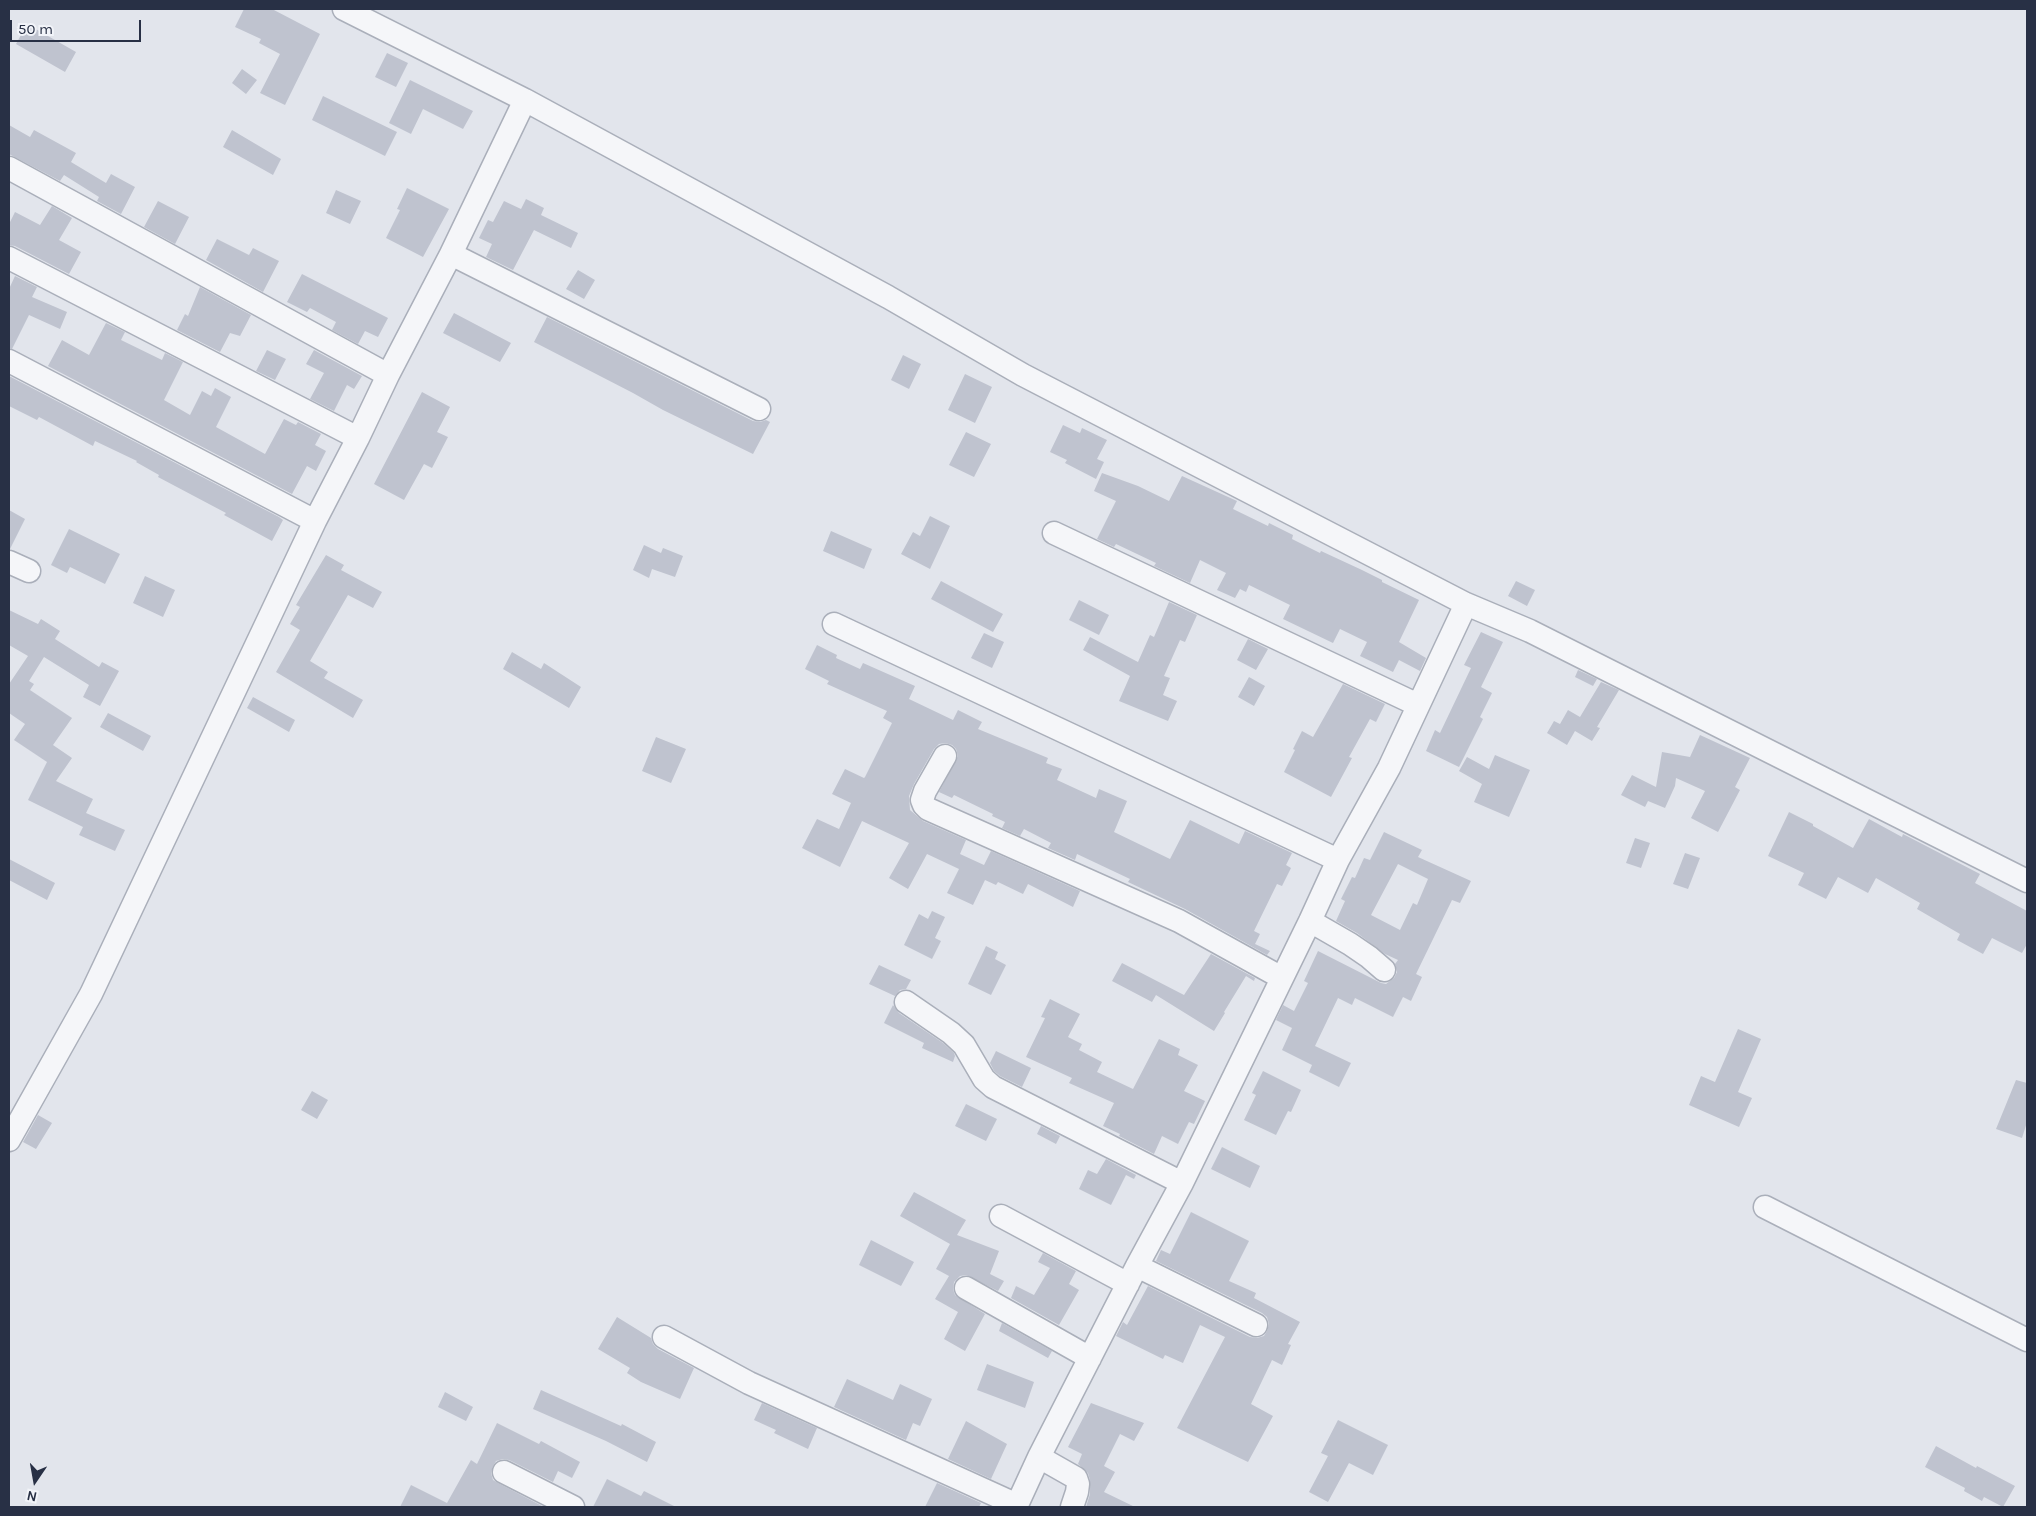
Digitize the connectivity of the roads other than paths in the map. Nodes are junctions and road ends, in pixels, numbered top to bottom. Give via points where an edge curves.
1 (344, 9) edge
2 (525, 100) junction
3 (9, 168) edge
4 (452, 254) junction
5 (9, 258) edge
6 (9, 361) edge
7 (388, 375) junction
8 (759, 409) dead end
9 (358, 438) junction
10 (316, 521) junction
11 (1054, 533) dead end
12 (9, 562) edge
13 (29, 571) dead end
14 (1466, 604) junction
15 (834, 624) dead end
16 (1418, 705) junction
17 (945, 756) dead end
18 (1338, 860) junction
19 (2027, 881) edge
20 (1310, 921) junction
21 (1384, 970) dead end
22 (1282, 978) junction
23 (906, 1002) dead end
24 (9, 1140) edge
25 (1182, 1183) junction
26 (1764, 1208) dead end
27 (1001, 1216) dead end
28 (1132, 1275) junction
29 (966, 1288) dead end
30 (1256, 1324) dead end
31 (664, 1337) dead end
32 (2027, 1340) edge
33 (1090, 1358) junction
34 (1039, 1457) junction
35 (504, 1472) dead end
36 (1016, 1506) edge
37 (573, 1507) edge
38 (1072, 1507) edge

1 - 2 street
2 - 4 street
2 - 14 street via 888,297 1023,376
3 - 7 street
4 - 7 street
4 - 8 street
5 - 9 street
6 - 10 street
7 - 9 street
9 - 10 street
10 - 24 street via 91,994
11 - 16 street
12 - 13 street
14 - 16 street
14 - 19 street via 1530,632
15 - 18 street
16 - 18 street via 1389,768
17 - 22 street via 922,800 928,810 1179,921
18 - 20 street
20 - 21 street via 1350,944
20 - 22 street
22 - 25 street
23 - 25 street via 964,1045 984,1079 993,1087
25 - 28 street
26 - 32 street
27 - 28 street
28 - 30 street
28 - 33 street
29 - 33 street
31 - 36 street via 757,1386
33 - 34 street
34 - 36 street
34 - 38 street via 1076,1478 1077,1492
35 - 37 street

